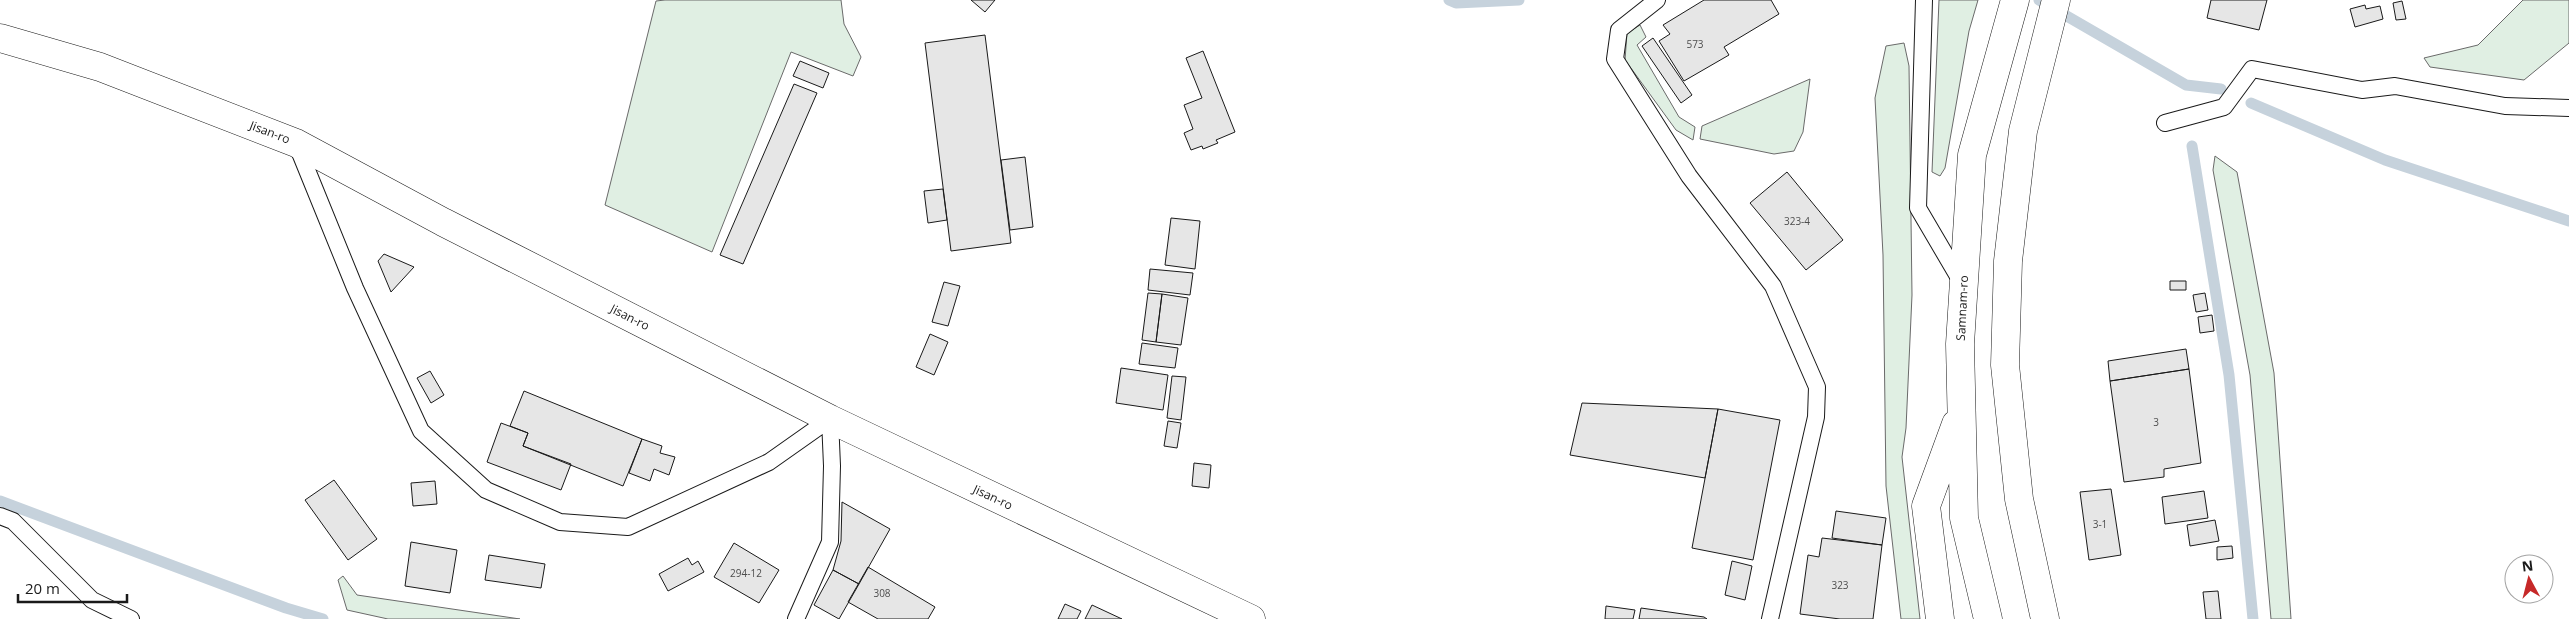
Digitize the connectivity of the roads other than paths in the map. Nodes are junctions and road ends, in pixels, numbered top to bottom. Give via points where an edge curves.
1 (1657, 0) edge
2 (1924, 0) edge
3 (2015, 0) edge
4 (2055, 1) edge
5 (0, 38) edge
6 (2569, 108) edge
7 (2164, 123) dead end
8 (296, 143) junction
9 (1964, 286) junction
10 (1961, 411) junction
11 (830, 420) junction
12 (0, 516) edge
13 (131, 619) edge
14 (796, 619) edge
15 (1251, 619) edge
16 (1770, 619) edge
17 (1940, 619) edge
18 (1988, 619) edge
19 (2044, 619) edge

1 - 16 lane via 1619,30 1615,59 1689,176 1773,286 1817,387 1816,417
2 - 9 lane via 1918,208
3 - 9 main road, Samnam-ro via 1972,155
4 - 19 main road via 2023,131 2008,261 2006,365 2019,499
5 - 8 main road, Jisan-ro via 100,67
6 - 7 lane via 2505,106 2395,86 2362,90 2252,68 2224,107
8 - 11 main road, Jisan-ro
8 - 11 lane via 355,288 421,431 486,490 560,522 628,527 769,462
9 - 10 main road, Samnam-ro via 1960,344
10 - 17 main road via 1926,506
10 - 18 main road, Samnam-ro via 1964,518
11 - 14 lane via 830,542
11 - 15 main road, Jisan-ro
12 - 13 lane via 13,521 92,600

